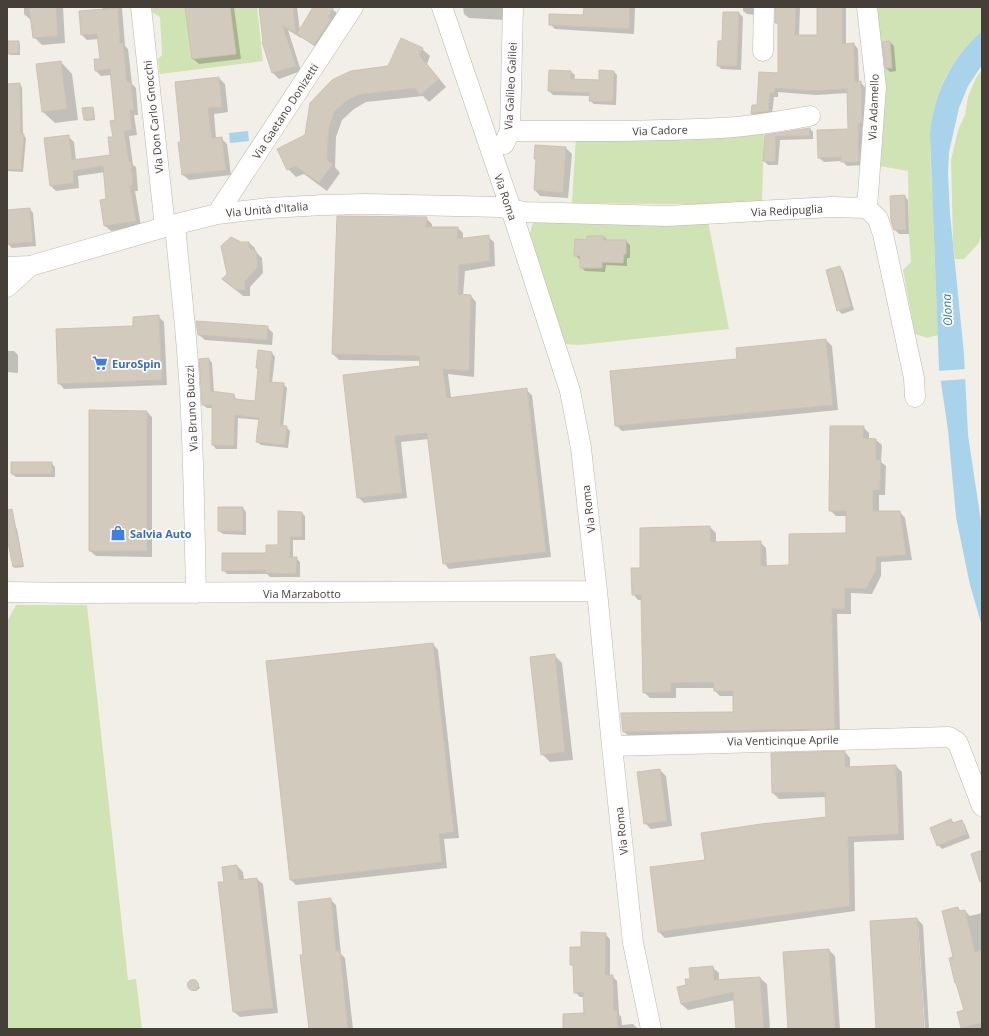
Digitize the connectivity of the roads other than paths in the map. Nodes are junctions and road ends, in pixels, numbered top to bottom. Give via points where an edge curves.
1 (141, 7) edge
2 (353, 7) edge
3 (442, 7) edge
4 (513, 7) edge
5 (764, 7) edge
6 (867, 7) edge
7 (763, 51) dead end
8 (810, 116) dead end
9 (510, 131) junction
10 (494, 162) junction
11 (867, 208) junction
12 (511, 209) junction
13 (217, 214) junction
14 (170, 226) junction
15 (30, 266) junction
16 (7, 267) edge
17 (7, 286) edge
18 (915, 397) dead end
19 (597, 591) junction
20 (7, 592) edge
21 (196, 593) junction
22 (612, 746) junction
23 (982, 806) edge
24 (651, 1029) edge

1 - 14 street, Via Don Carlo Gnocchi
2 - 13 street, Via Gaetano Donizetti
3 - 10 street, Via Roma
4 - 9 street, Via Galileo Galilei
5 - 7 street
6 - 11 street, Via Adamello via 876,87
8 - 9 street, Via Cadore via 721,128
9 - 10 street, Via Galileo Galilei
10 - 12 street, Via Roma
11 - 12 street, Via Redipuglia via 667,216 524,212
11 - 18 street via 878,220 883,234 914,378
12 - 13 street, Via Unità d'Italia via 336,204
12 - 19 street, Via Roma via 570,391 581,448
13 - 14 street, Via Unità d'Italia
14 - 15 street, Via Unità d'Italia
14 - 21 street, Via Bruno Buozzi via 183,302 188,366 194,478
15 - 16 street, Via Unità d'Italia
15 - 17 street, Via Unità d'Italia
19 - 21 street, Via Marzabotto
19 - 22 street, Via Roma
20 - 21 street, Via Marzabotto
22 - 23 street, Via Venticinque Aprile via 944,736 953,739 959,746
22 - 24 street, Via Roma via 633,943

